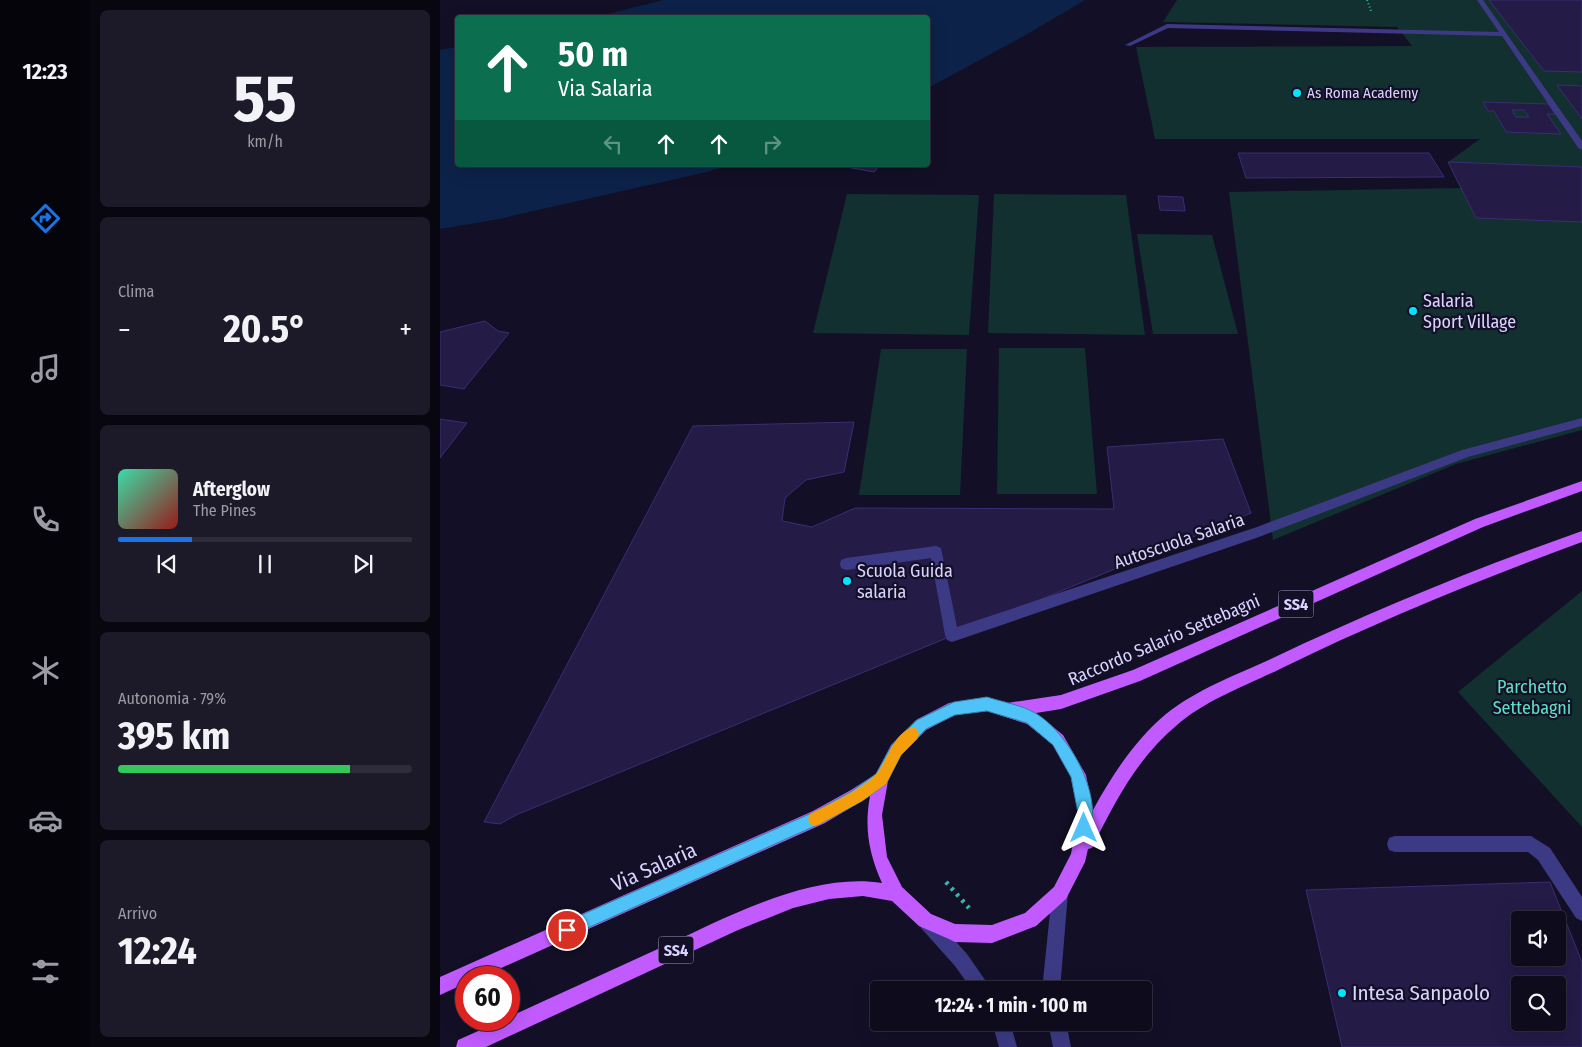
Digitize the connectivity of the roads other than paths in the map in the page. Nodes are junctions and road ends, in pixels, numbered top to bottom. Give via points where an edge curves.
1 (1480, 0) edge
2 (1504, 34) junction
3 (1128, 45) dead end
4 (1582, 147) edge
5 (1582, 422) edge
6 (1582, 486) edge
7 (1582, 536) edge
8 (846, 564) dead end
9 (1006, 710) junction
10 (881, 779) junction
11 (1395, 844) dead end
12 (1079, 856) junction
13 (1060, 892) junction
14 (896, 893) junction
15 (1582, 912) edge
16 (925, 920) junction
17 (976, 981) edge
18 (1052, 981) edge
19 (440, 986) edge
20 (1004, 1031) edge
21 (1059, 1031) edge
22 (465, 1047) edge
23 (1008, 1047) edge
24 (1062, 1047) edge

1 - 2 street
2 - 3 street via 1167,26
2 - 4 street
5 - 8 street, Autoscuola Salaria via 1466,453 1259,532 952,635 936,552
6 - 9 main road, Raccordo Salario Settebagni / SS4 via 1478,523 1126,680 1061,702
7 - 12 main road via 1403,607 1189,706 1142,748 1100,812
9 - 10 main road via 987,704 954,708 922,725 896,750
9 - 12 main road via 1031,718 1058,740 1078,775 1086,813
10 - 14 main road via 874,815 879,858
10 - 19 main road, Via Salaria via 819,817
11 - 15 street via 1532,844 1544,854
12 - 13 main road
13 - 16 main road via 1030,920 992,934 955,933
13 - 18 street
14 - 16 main road
14 - 22 main road, SS4 via 863,888 829,891 792,900 734,923
16 - 17 street
20 - 23 street
21 - 24 street

